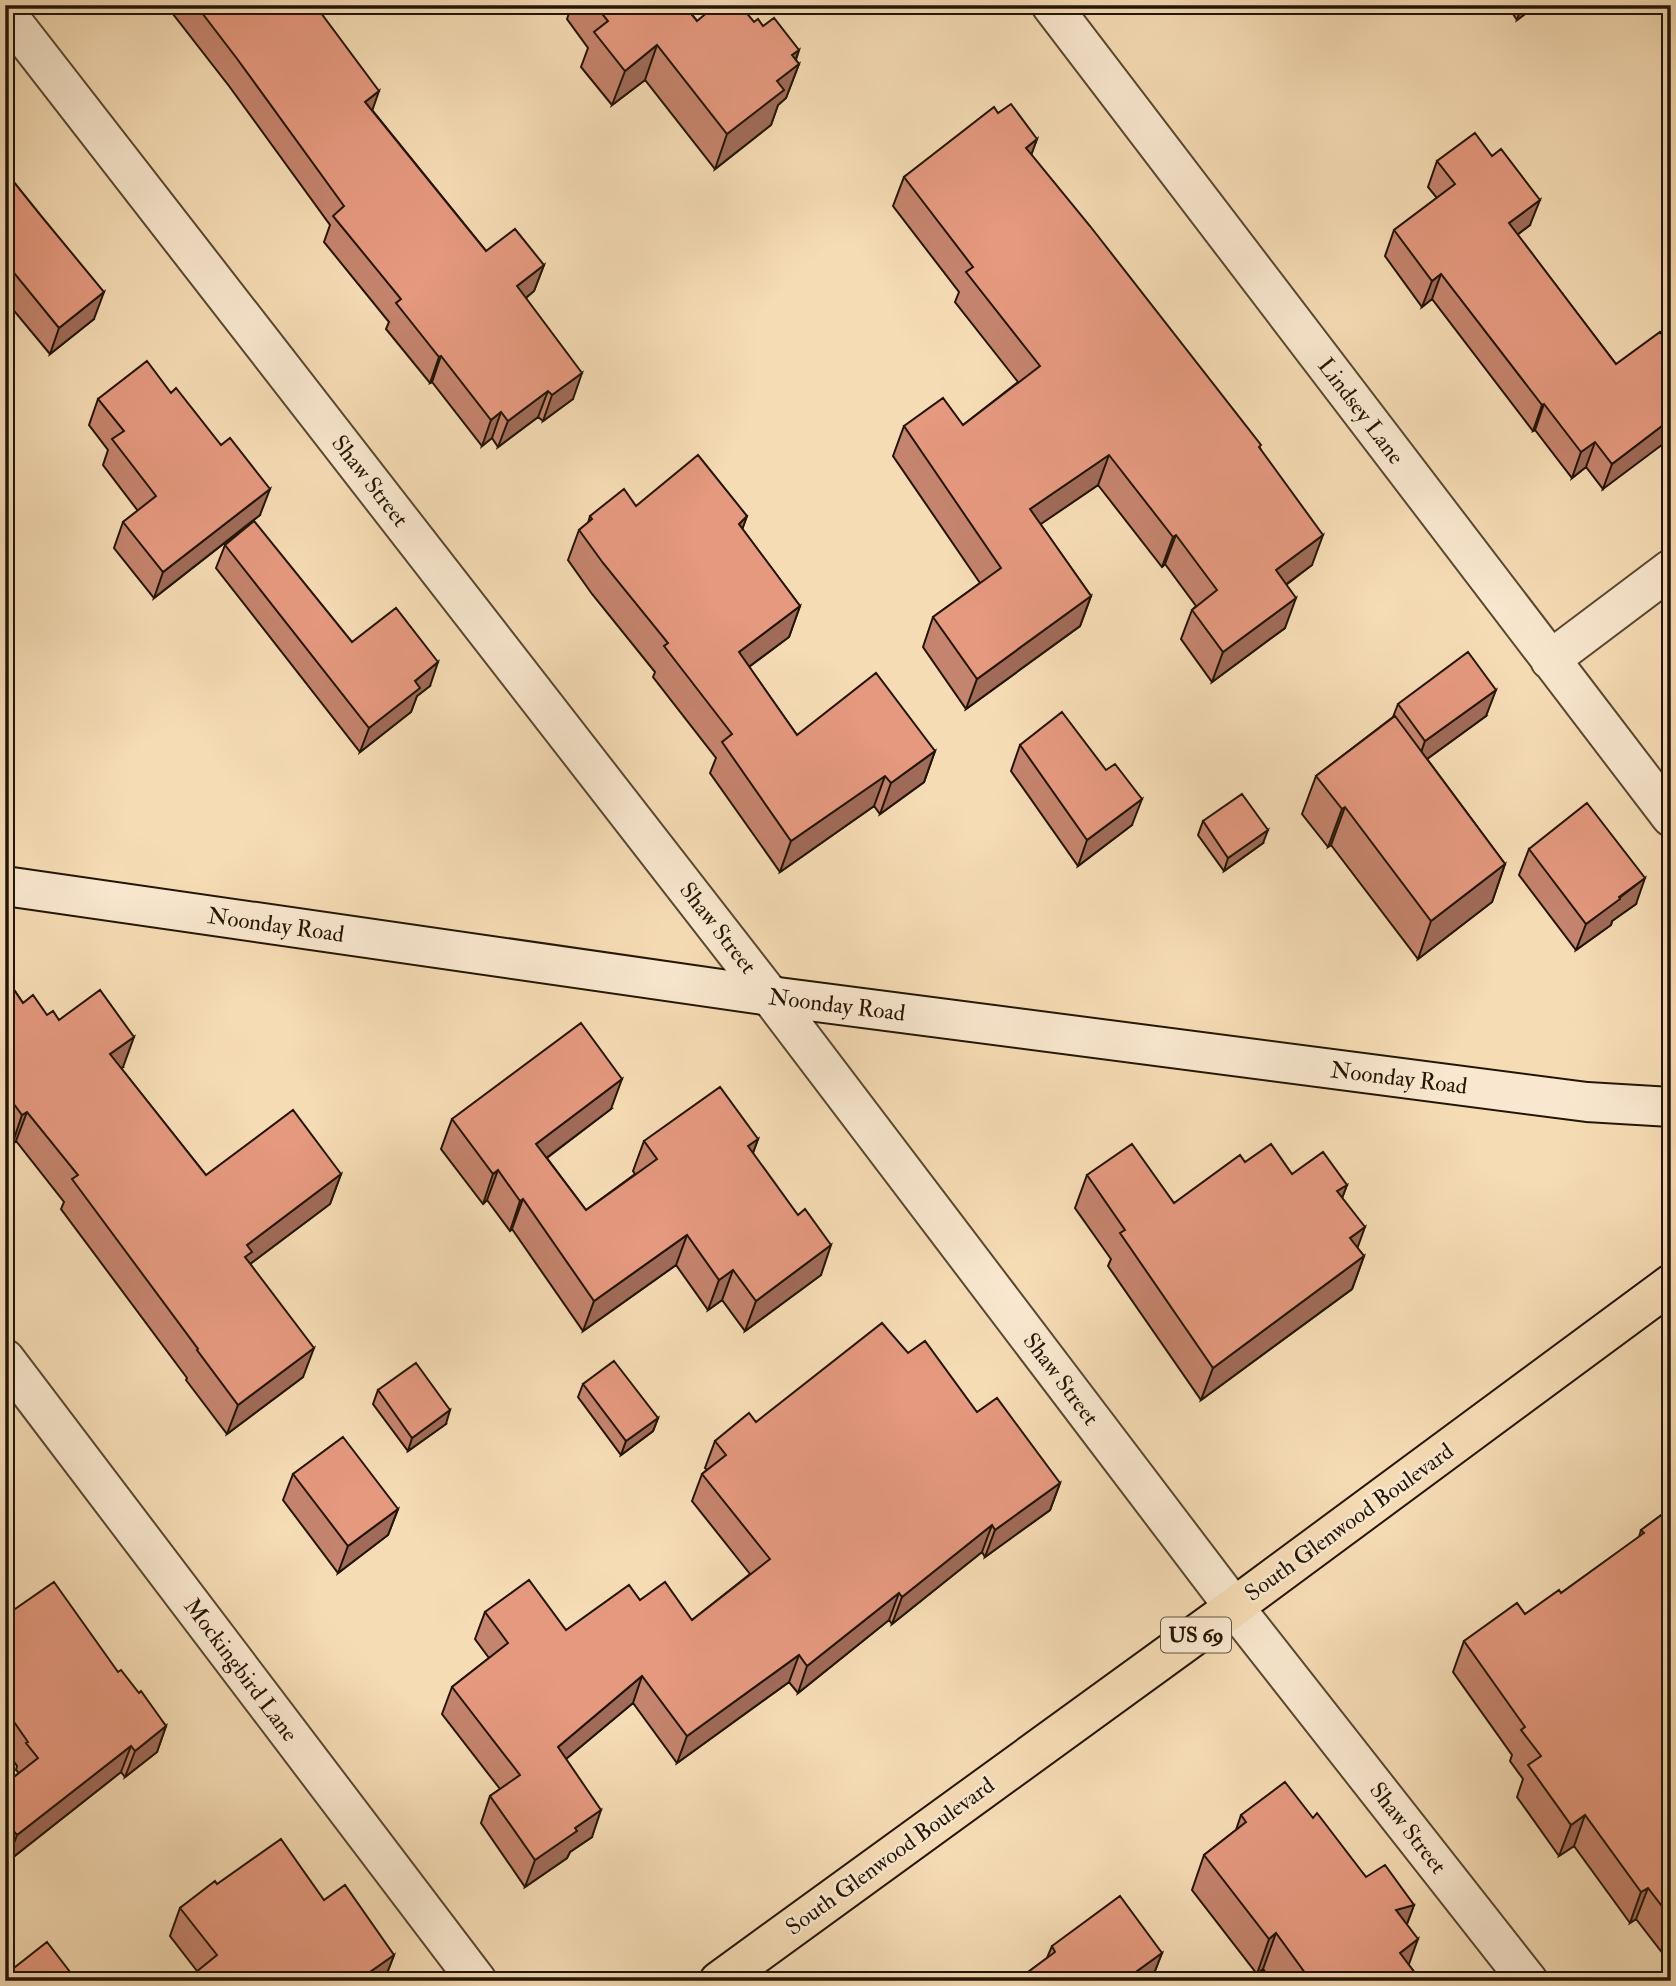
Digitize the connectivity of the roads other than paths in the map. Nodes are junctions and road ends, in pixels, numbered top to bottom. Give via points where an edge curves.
1 (1054, 6) edge
2 (5, 12) edge
3 (1671, 569) edge
4 (1550, 660) junction
5 (1671, 817) edge
6 (5, 887) edge
7 (771, 996) junction
8 (1671, 1107) edge
9 (1671, 1284) edge
10 (5, 1359) edge
11 (1234, 1607) junction
12 (477, 1981) edge
13 (719, 1981) edge
14 (1528, 1981) edge

1 - 4 street, Lindsey Lane
2 - 7 street, Shaw Street
3 - 4 street
4 - 5 street, Lindsey Lane
6 - 7 street, Noonday Road
7 - 8 street, Noonday Road via 1587,1102
7 - 11 street, Shaw Street
9 - 11 main road, South Glenwood Boulevard / US 69
10 - 12 street, Mockingbird Lane
11 - 13 main road, South Glenwood Boulevard / US 69
11 - 14 street, Shaw Street

